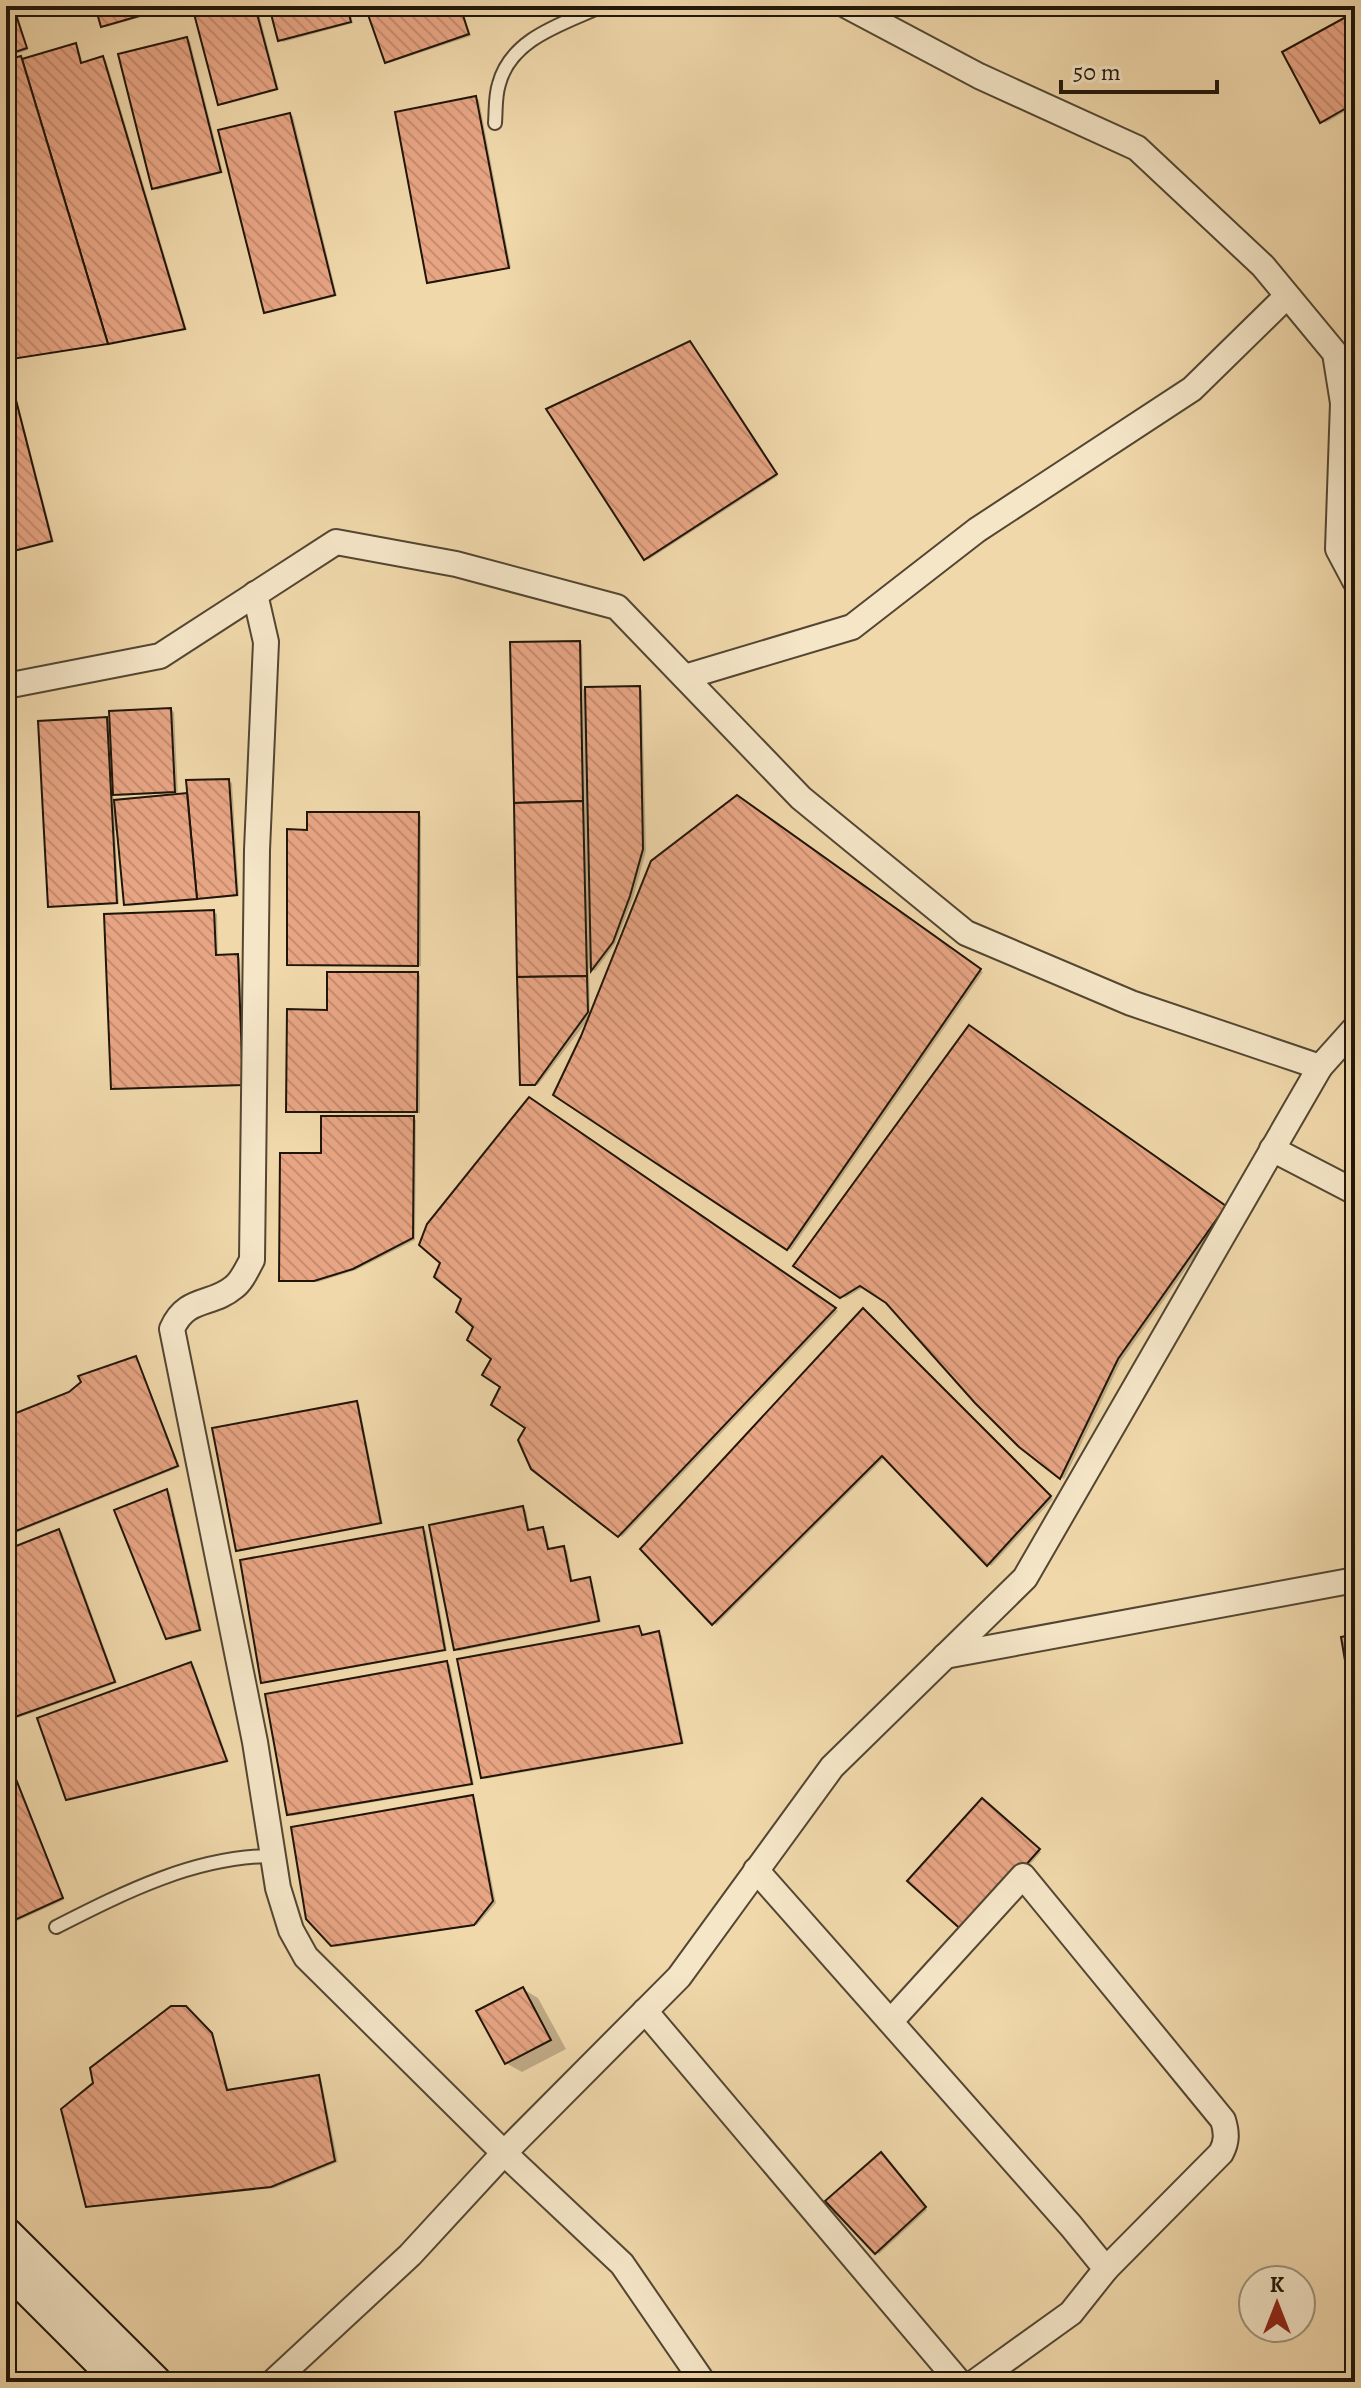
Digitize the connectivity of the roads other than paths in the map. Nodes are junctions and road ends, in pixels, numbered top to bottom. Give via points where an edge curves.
1 (602, 6) edge
2 (847, 6) edge
3 (495, 123) dead end
4 (1287, 296) junction
5 (1355, 581) edge
6 (255, 594) junction
7 (685, 677) junction
8 (6, 686) edge
9 (1355, 1028) edge
10 (1320, 1067) junction
11 (1272, 1149) junction
12 (1355, 1192) edge
13 (1355, 1580) edge
14 (945, 1656) junction
15 (273, 1856) junction
16 (756, 1870) junction
17 (56, 1927) dead end
18 (645, 2011) junction
19 (891, 2021) junction
20 (504, 2153) junction
21 (6, 2234) edge
22 (6, 2267) edge
23 (1106, 2269) junction
24 (119, 2381) edge
25 (155, 2382) edge
26 (273, 2382) edge
27 (703, 2382) edge
28 (959, 2382) edge
29 (975, 2382) edge

1 - 3 lane via 517,51 497,88
2 - 4 street via 979,76 1137,148 1263,266
4 - 5 street via 1335,353 1343,403 1338,549
4 - 7 street via 1192,389 977,530 852,627
6 - 7 street via 336,542 456,564 617,607
6 - 8 street via 160,656
6 - 15 street via 266,642 257,850 252,1260 233,1288 192,1305 178,1315 172,1329
7 - 10 street via 801,798 966,933 1131,1003
9 - 10 street
10 - 11 street
11 - 12 street
11 - 14 street via 1025,1578
13 - 14 street
14 - 16 street via 832,1767
15 - 17 lane via 224,1860 170,1875
15 - 20 street via 291,1930 306,1957
16 - 18 street via 679,1977
16 - 19 street
18 - 20 street
18 - 28 street
19 - 23 street
19 - 23 street via 1023,1876 1226,2128 1221,2153
20 - 26 street via 410,2255
20 - 27 street via 622,2264
21 - 25 street
22 - 24 street
23 - 29 street via 1071,2313

